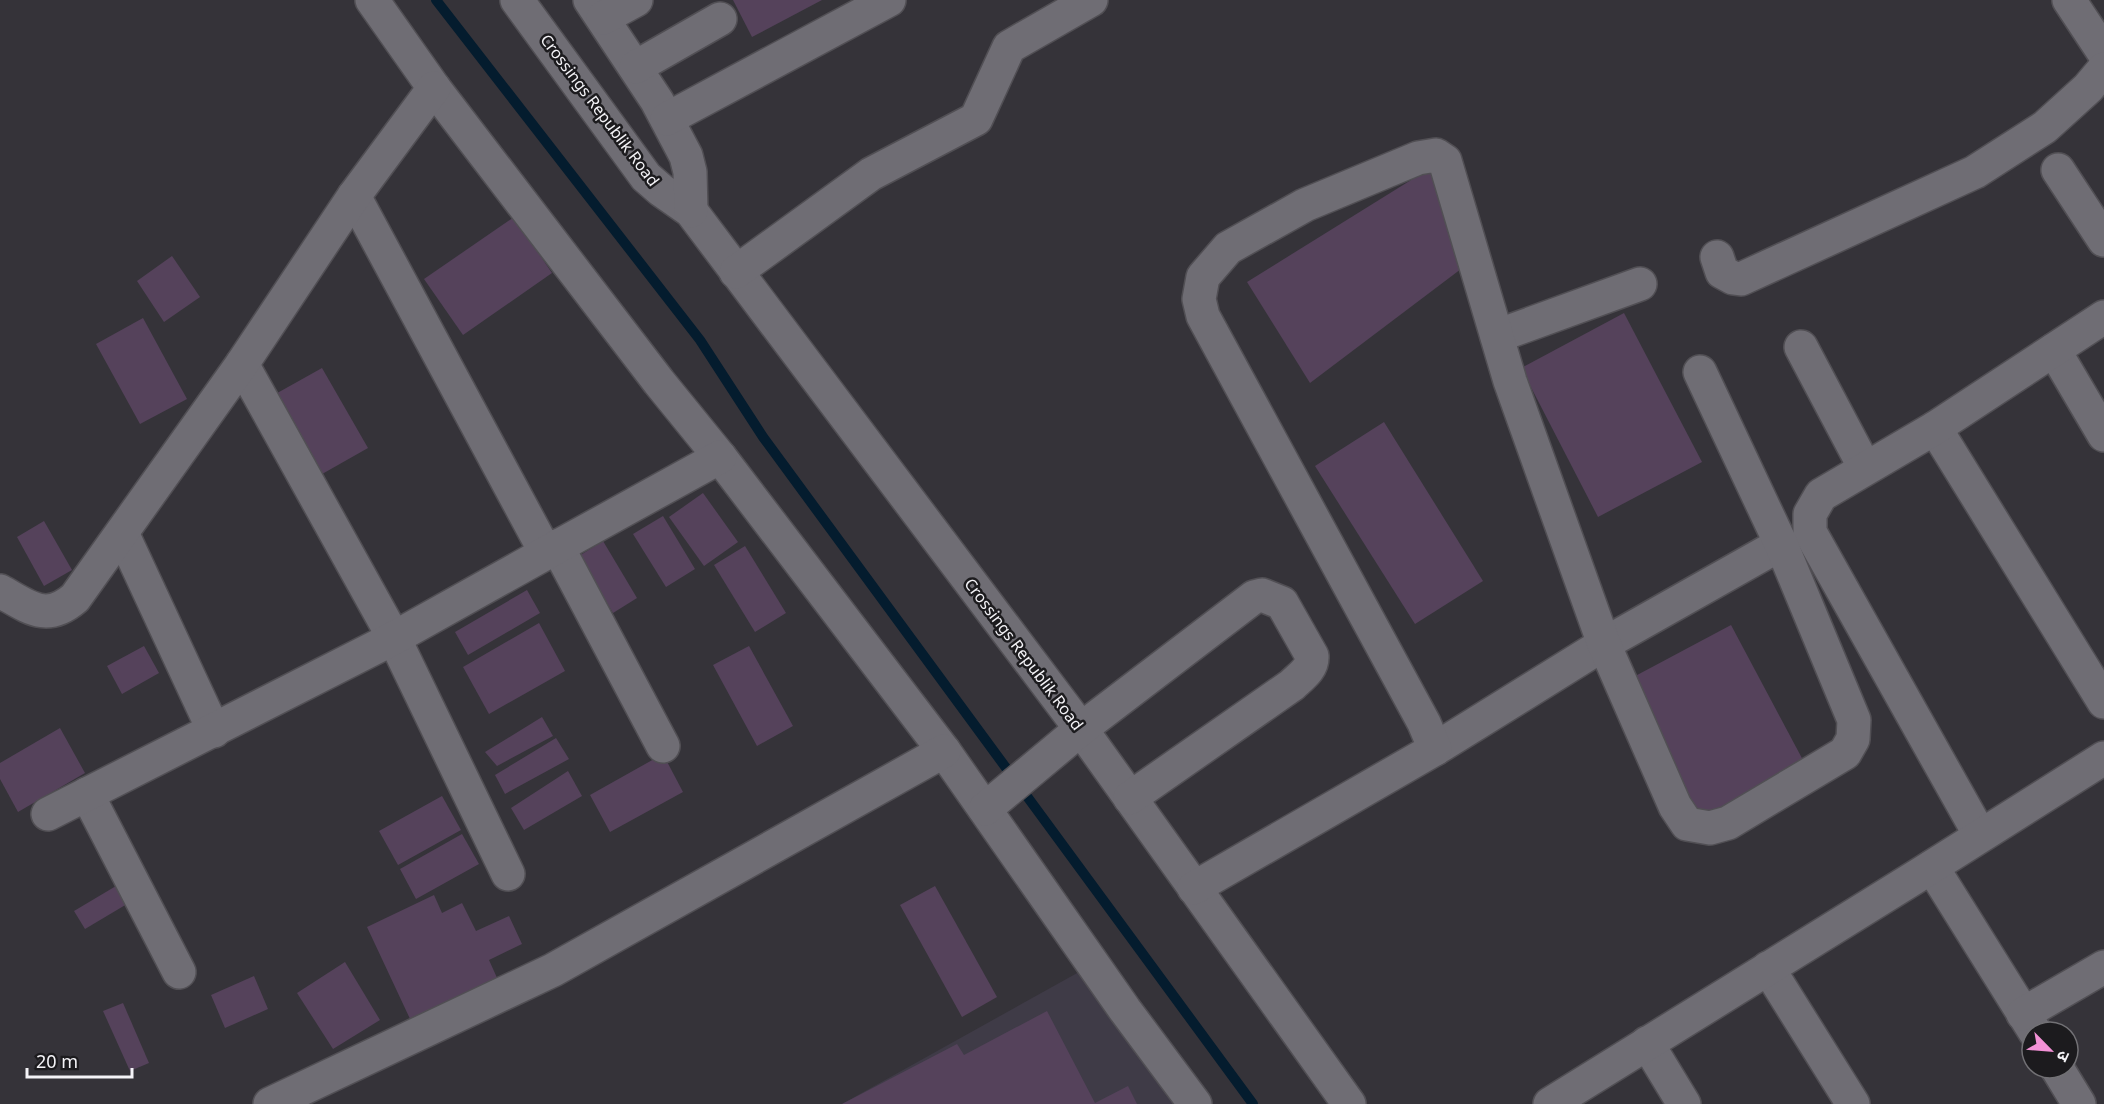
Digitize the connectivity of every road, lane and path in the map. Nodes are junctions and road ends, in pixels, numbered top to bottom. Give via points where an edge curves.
1 (518, 0) edge
2 (636, 0) edge
3 (889, 0) edge
4 (1091, 0) edge
5 (2069, 0) edge
6 (386, 6) edge
7 (596, 9) edge
8 (720, 19) dead end
9 (2104, 53) edge
10 (636, 67) junction
11 (2104, 69) edge
12 (434, 88) junction
13 (667, 119) junction
14 (2058, 170) dead end
15 (354, 196) junction
16 (691, 211) junction
17 (2104, 240) edge
18 (1717, 257) dead end
19 (736, 272) junction
20 (1640, 284) dead end
21 (2104, 317) edge
22 (1497, 336) junction
23 (1801, 347) dead end
24 (2054, 350) junction
25 (242, 364) junction
26 (1700, 372) dead end
27 (1935, 428) junction
28 (2104, 435) edge
29 (720, 457) junction
30 (1864, 468) junction
31 (122, 533) junction
32 (1781, 544) junction
33 (551, 550) junction
34 (0, 591) edge
35 (394, 638) junction
36 (1604, 644) junction
37 (2104, 702) edge
38 (1081, 729) junction
39 (214, 730) junction
40 (663, 746) dead end
41 (1435, 749) junction
42 (944, 751) junction
43 (2104, 758) edge
44 (87, 794) junction
45 (1130, 798) junction
46 (985, 809) junction
47 (48, 814) dead end
48 (1980, 836) junction
49 (1932, 867) junction
50 (508, 874) dead end
51 (1194, 888) junction
52 (2104, 967) edge
53 (1768, 968) junction
54 (179, 972) dead end
55 (2027, 1020) edge
56 (2033, 1020) edge
57 (1647, 1043) junction
58 (2064, 1080) edge
59 (270, 1104) edge
60 (1195, 1104) edge
61 (1349, 1104) edge
62 (1550, 1104) edge
63 (1684, 1104) edge
64 (1853, 1104) edge
65 (2079, 1104) edge

1 - 16 street, Crossings Republik Road via 646,177
2 - 7 street
3 - 13 street
4 - 19 street via 1009,47 976,119 871,174
5 - 9 street
6 - 12 street
7 - 10 street
8 - 10 street
10 - 13 street
11 - 18 street via 2045,128 1975,172 1742,279 1722,272
12 - 15 street
12 - 29 street
13 - 16 street via 686,156
14 - 17 street
15 - 25 street
15 - 33 street
16 - 19 street, Crossings Republik Road
19 - 38 street, Crossings Republik Road
20 - 22 street
21 - 24 street
22 - 36 street
22 - 41 street via 1445,161 1436,155 1418,158 1305,205 1228,248 1203,277 1199,299 1203,316
23 - 30 street
24 - 27 street
24 - 28 street
25 - 31 street
25 - 35 street
26 - 32 street
27 - 30 street
27 - 37 street
29 - 33 street
29 - 42 street
30 - 48 street via 1821,495 1810,514 1810,532
31 - 34 street via 75,598 63,608 53,612 39,610
31 - 39 street
32 - 36 street
32 - 36 street via 1854,720 1853,740 1845,753 1728,823 1710,828 1687,824 1675,806
33 - 35 street
33 - 40 street
35 - 39 street
35 - 50 street
36 - 41 street
38 - 45 street, Crossings Republik Road
38 - 45 street via 1254,597 1262,595 1282,603 1311,656 1307,670 1292,685
38 - 46 street
39 - 44 street
41 - 51 street
42 - 46 street
42 - 59 street via 553,970
43 - 48 street
44 - 47 street
44 - 54 street
45 - 51 street, Crossings Republik Road
46 - 60 street
48 - 49 street
49 - 53 street
49 - 55 street
51 - 61 street, Crossings Republik Road
52 - 56 street
53 - 57 street
53 - 64 street
57 - 62 street
57 - 63 street
58 - 65 street

